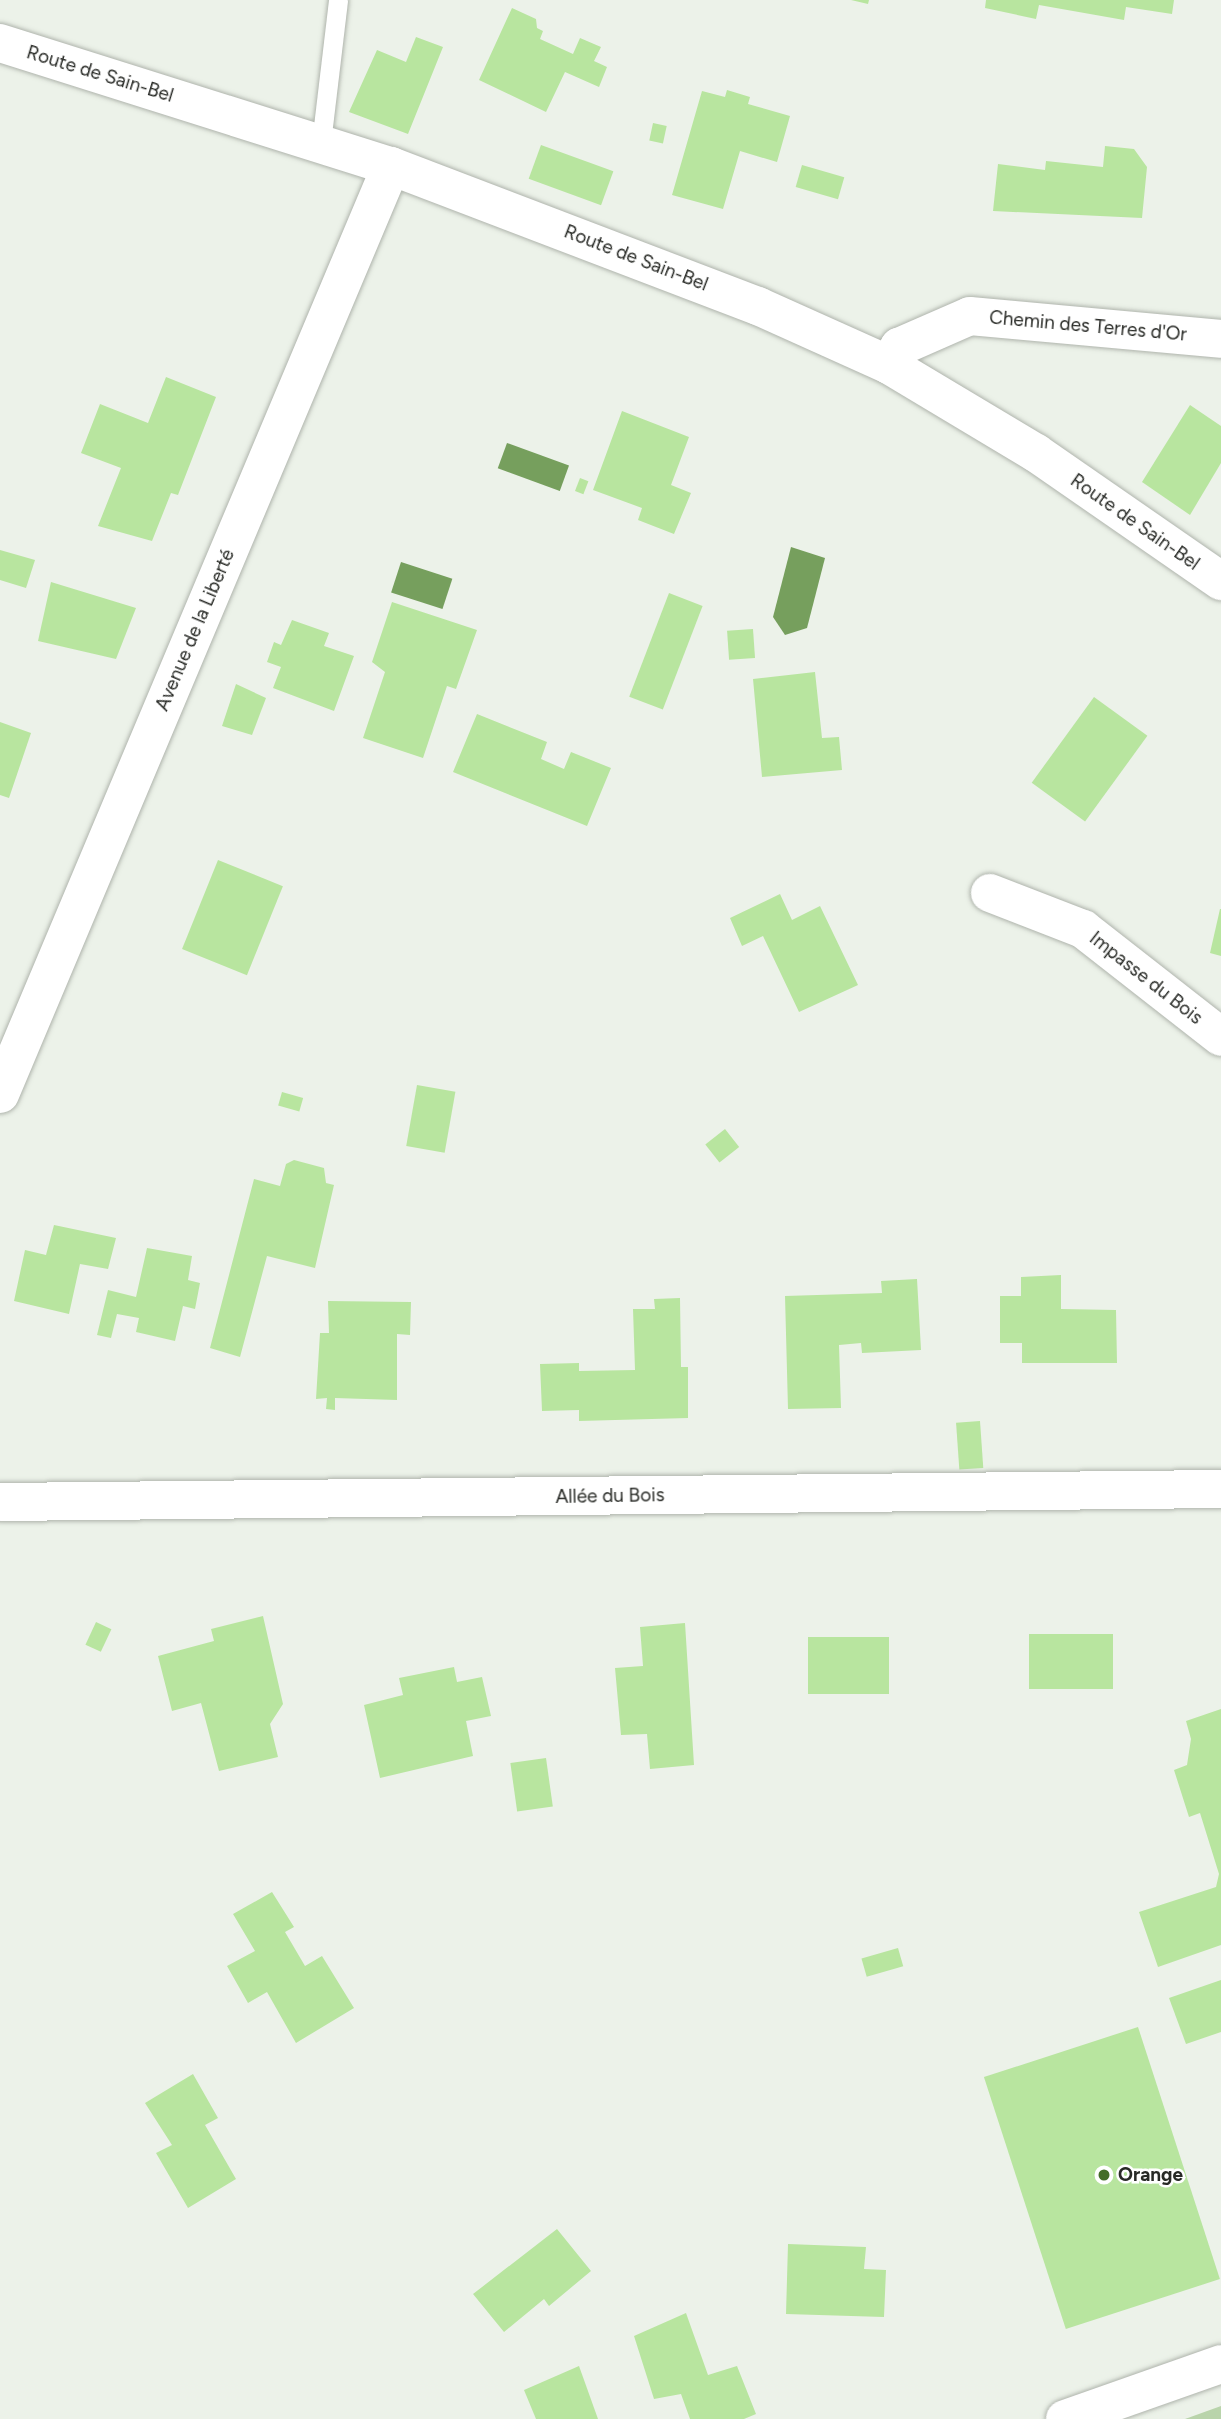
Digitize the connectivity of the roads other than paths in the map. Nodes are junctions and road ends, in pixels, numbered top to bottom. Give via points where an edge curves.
1 (338, 0) edge
2 (0, 43) edge
3 (321, 143) junction
4 (391, 166) junction
5 (1221, 339) edge
6 (889, 365) junction
7 (1221, 582) edge
8 (990, 893) dead end
9 (1221, 1037) edge
10 (0, 1094) edge
11 (1217, 1481) edge
12 (0, 1502) edge
13 (1221, 2364) edge
14 (1065, 2419) edge

1 - 3 lane
2 - 3 street, Route de Sain-Bel
3 - 4 street, Route de Sain-Bel
4 - 6 street, Route de Sain-Bel via 758,306
4 - 10 street, Avenue de la Liberté
5 - 6 street, Chemin des Terres d'Or via 970,316 899,347
6 - 7 street, Route de Sain-Bel via 1036,453
8 - 9 street, Impasse du Bois via 1083,929
11 - 12 street, Allée du Bois
13 - 14 street

